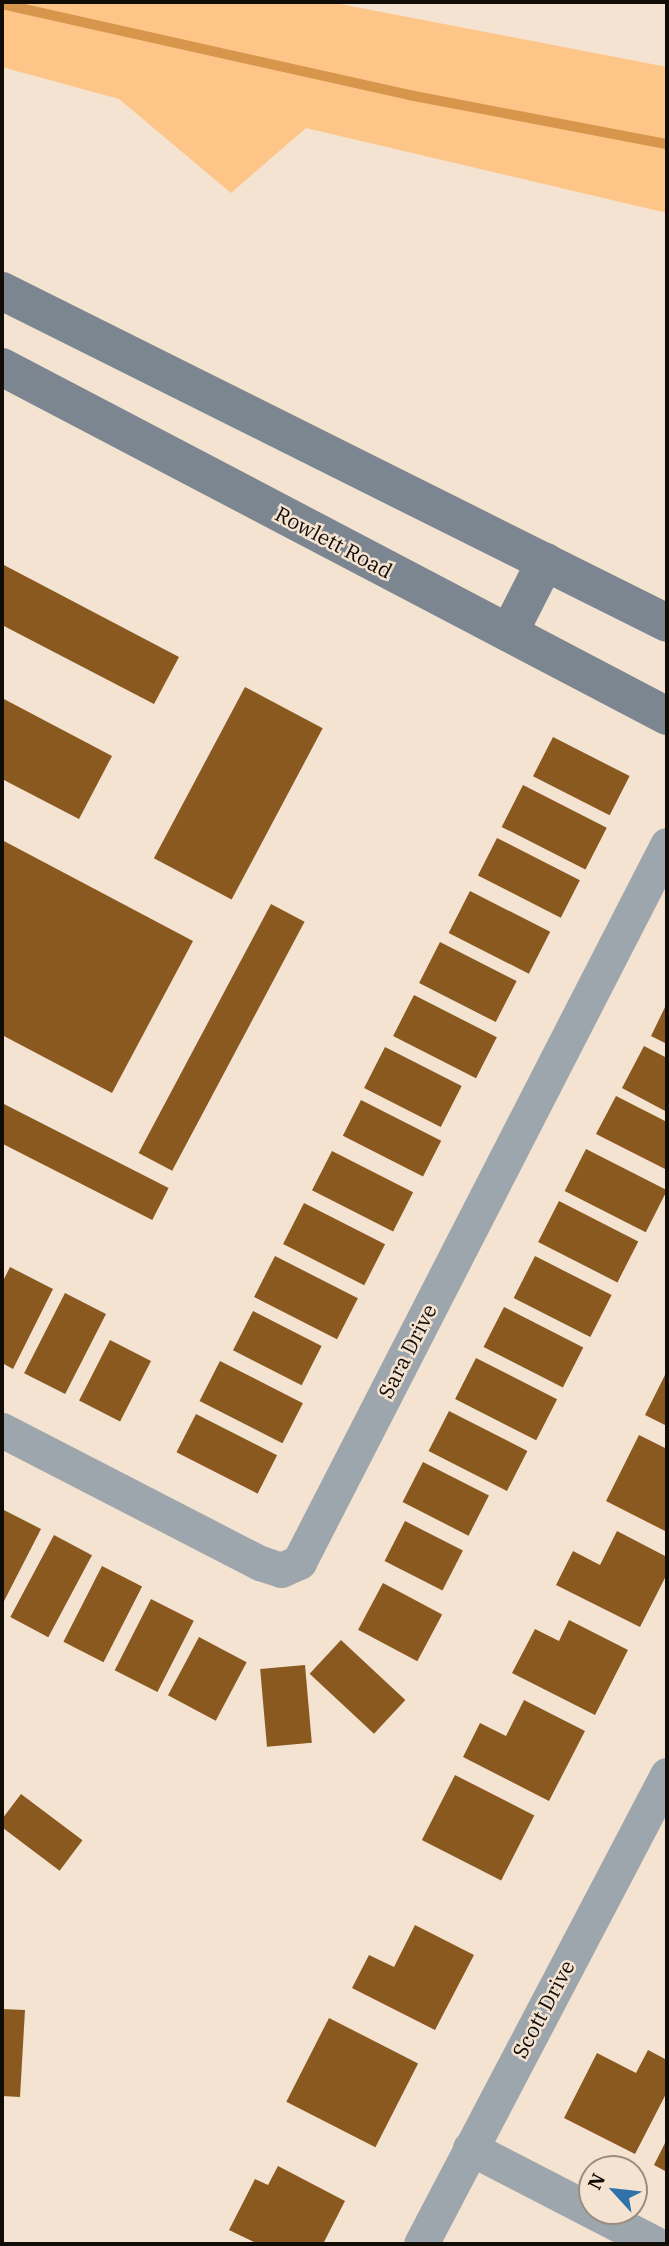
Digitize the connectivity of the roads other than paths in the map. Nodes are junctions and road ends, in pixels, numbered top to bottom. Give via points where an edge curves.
1 (2, 290) edge
2 (2, 367) edge
3 (545, 562) junction
4 (667, 623) edge
5 (509, 633) junction
6 (667, 716) edge
7 (667, 845) edge
8 (2, 1430) edge
9 (667, 1775) edge
10 (470, 2148) junction
11 (421, 2244) edge
12 (656, 2244) edge

1 - 3 main road
2 - 5 main road, Rowlett Road
3 - 4 main road
3 - 5 main road
5 - 6 main road, Rowlett Road
7 - 8 street, Sara Drive via 299,1562 281,1570 260,1563
9 - 10 street, Scott Drive
10 - 11 street, Scott Drive
10 - 12 street

